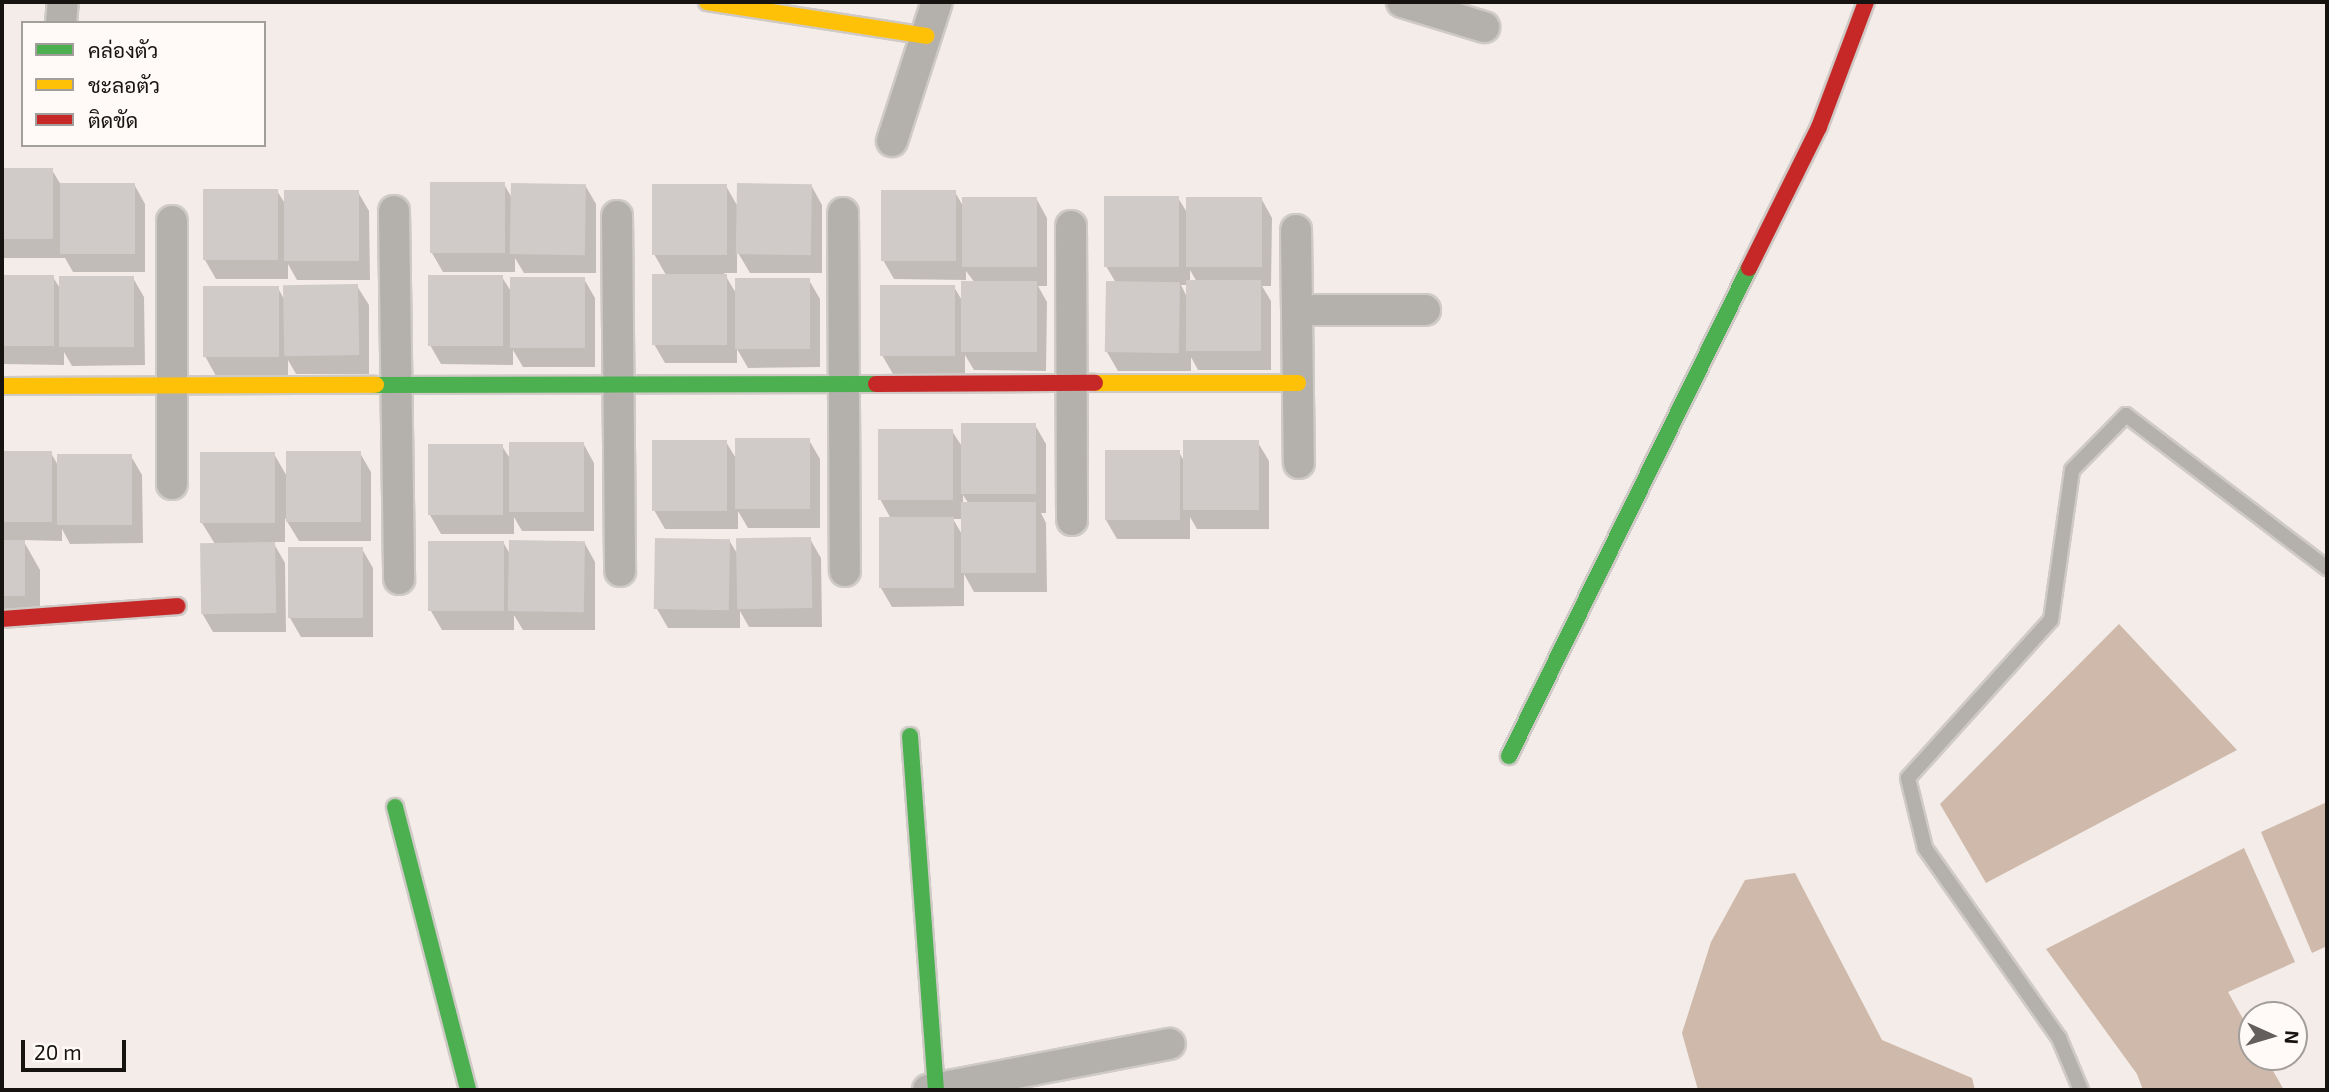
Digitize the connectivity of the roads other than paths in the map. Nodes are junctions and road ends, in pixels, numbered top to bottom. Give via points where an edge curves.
1 (63, 2) edge
2 (707, 2) edge
3 (936, 2) edge
4 (1402, 2) edge
5 (1866, 2) edge
6 (61, 21) edge
7 (1484, 27) dead end
8 (926, 36) junction
9 (892, 141) dead end
10 (394, 211) dead end
11 (843, 213) dead end
12 (617, 216) dead end
13 (172, 221) dead end
14 (1071, 226) dead end
15 (1296, 230) dead end
16 (1297, 310) junction
17 (1425, 310) dead end
18 (1298, 383) junction
19 (619, 384) junction
20 (844, 384) junction
21 (1072, 384) junction
22 (396, 385) junction
23 (2, 386) edge
24 (173, 386) junction
25 (1299, 463) dead end
26 (172, 484) dead end
27 (1072, 520) dead end
28 (2327, 568) edge
29 (620, 571) dead end
30 (845, 571) dead end
31 (399, 579) dead end
32 (178, 606) dead end
33 (2, 619) edge
34 (910, 736) dead end
35 (1509, 756) dead end
36 (395, 807) dead end
37 (1170, 1044) dead end
38 (468, 1090) edge
39 (932, 1090) edge
40 (2081, 1090) edge

1 - 6 street
2 - 8 street
3 - 8 street
4 - 7 street
5 - 35 street via 1819,127
8 - 9 street
10 - 22 street
11 - 20 street
12 - 19 street
13 - 24 street
14 - 21 street
15 - 16 street
16 - 17 street
16 - 18 street
18 - 21 street
18 - 25 street
19 - 20 street
19 - 22 street
19 - 29 street
20 - 21 street
20 - 30 street
21 - 27 street
22 - 24 street
22 - 31 street
23 - 24 street
24 - 26 street
28 - 40 lane via 2126,415 2072,470 2051,620 1908,778 1925,848 2059,1038
32 - 33 street
34 - 39 street
36 - 38 street
37 - 39 street

